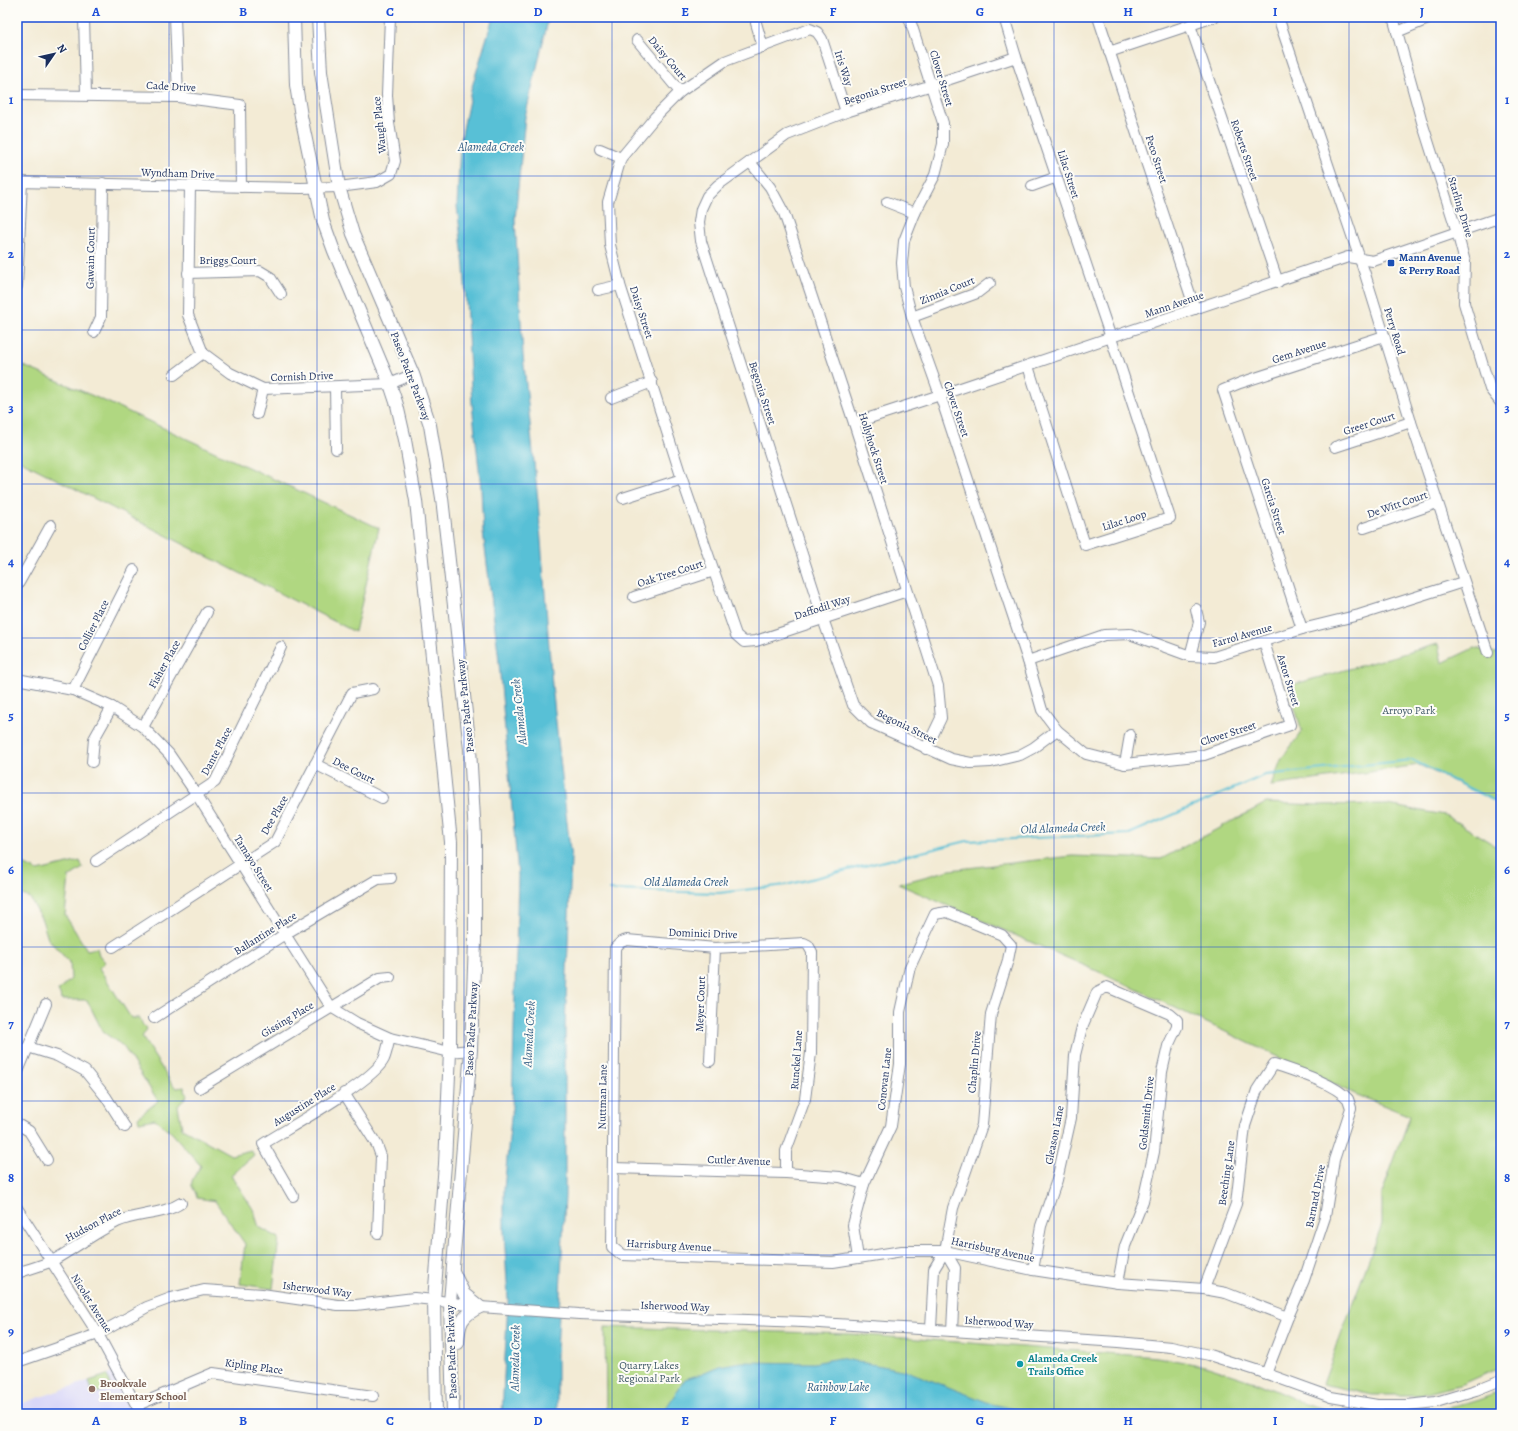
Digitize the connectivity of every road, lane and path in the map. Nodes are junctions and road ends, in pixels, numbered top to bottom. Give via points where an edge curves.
1 (84, 17) edge
2 (175, 17) edge
3 (294, 17) edge
4 (318, 17) edge
5 (390, 17) edge
6 (909, 17) edge
7 (1004, 17) edge
8 (1098, 17) edge
9 (1214, 17) edge
10 (1278, 17) edge
11 (1393, 17) edge
12 (1433, 17) edge
13 (756, 24) dead end
14 (1190, 25) junction
15 (818, 32) joint
16 (1397, 32) junction
17 (637, 40) dead end
18 (763, 47) junction
19 (1109, 52) junction
20 (1016, 57) junction
21 (932, 85) junction
22 (680, 92) junction
23 (17, 95) edge
24 (86, 95) junction
25 (178, 97) junction
26 (846, 112) junction
27 (600, 149) dead end
28 (621, 158) junction
29 (750, 162) junction
30 (1057, 177) junction
31 (19, 182) edge
32 (103, 183) junction
33 (190, 186) junction
34 (1032, 186) dead end
35 (242, 187) junction
36 (339, 187) junction
37 (316, 188) junction
38 (887, 202) dead end
39 (915, 213) junction
40 (1501, 216) edge
41 (1457, 232) junction
42 (1360, 259) junction
43 (188, 273) junction
44 (1278, 282) junction
45 (990, 283) dead end
46 (620, 285) junction
47 (17, 286) edge
48 (598, 290) dead end
49 (281, 294) dead end
50 (1195, 309) junction
51 (912, 317) junction
52 (94, 332) dead end
53 (1384, 336) junction
54 (1112, 338) junction
55 (203, 353) junction
56 (1028, 366) junction
57 (413, 374) junction
58 (174, 375) dead end
59 (652, 382) junction
60 (390, 384) junction
61 (335, 387) junction
62 (263, 389) junction
63 (1223, 390) joint
64 (940, 395) junction
65 (611, 398) dead end
66 (1501, 403) edge
67 (257, 414) dead end
68 (1411, 422) junction
69 (854, 423) junction
70 (1335, 447) dead end
71 (336, 449) dead end
72 (682, 480) junction
73 (623, 498) dead end
74 (1438, 503) junction
75 (51, 525) dead end
76 (1364, 528) dead end
77 (134, 570) dead end
78 (714, 571) junction
79 (1463, 582) junction
80 (17, 586) edge
81 (907, 591) junction
82 (634, 597) dead end
83 (1196, 609) dead end
84 (206, 612) dead end
85 (823, 618) junction
86 (1302, 629) junction
87 (744, 642) joint
88 (1264, 642) junction
89 (281, 647) dead end
90 (1488, 653) dead end
91 (1190, 656) junction
92 (1028, 661) junction
93 (17, 679) edge
94 (373, 689) dead end
95 (74, 690) junction
96 (112, 707) junction
97 (1290, 725) joint
98 (143, 727) junction
99 (1057, 730) junction
100 (1130, 735) dead end
101 (926, 749) junction
102 (92, 762) dead end
103 (315, 764) junction
104 (1125, 764) junction
105 (197, 795) junction
106 (382, 798) dead end
107 (96, 861) dead end
108 (241, 864) junction
109 (391, 878) dead end
110 (947, 912) joint
111 (285, 934) junction
112 (621, 942) joint
113 (808, 945) joint
114 (113, 947) dead end
115 (715, 948) junction
116 (390, 977) dead end
117 (1107, 987) joint
118 (46, 1004) dead end
119 (331, 1007) junction
120 (154, 1018) dead end
121 (390, 1038) junction
122 (28, 1047) junction
123 (471, 1050) junction
124 (450, 1052) junction
125 (710, 1061) dead end
126 (1274, 1064) joint
127 (17, 1074) edge
128 (199, 1088) dead end
129 (344, 1093) junction
130 (17, 1124) edge
131 (126, 1127) dead end
132 (47, 1160) dead end
133 (613, 1168) junction
134 (786, 1173) junction
135 (864, 1184) junction
136 (293, 1196) dead end
137 (181, 1203) dead end
138 (17, 1208) edge
139 (378, 1233) dead end
140 (945, 1251) junction
141 (617, 1252) joint
142 (858, 1258) junction
143 (51, 1261) junction
144 (452, 1270) junction
145 (1033, 1270) junction
146 (17, 1273) edge
147 (1118, 1283) junction
148 (1204, 1289) junction
149 (434, 1300) junction
150 (450, 1302) junction
151 (481, 1307) junction
152 (1288, 1316) junction
153 (931, 1329) junction
154 (952, 1331) junction
155 (98, 1334) junction
156 (17, 1362) edge
157 (1262, 1372) junction
158 (1501, 1380) edge
159 (452, 1394) junction
160 (373, 1396) dead end
161 (140, 1410) edge
162 (436, 1414) edge
163 (453, 1414) edge

1 - 24 street
2 - 25 street
3 - 37 main road, Paseo Padre Parkway via 296,85
4 - 36 main road, Paseo Padre Parkway via 321,72
5 - 36 street, Waugh Place via 387,95 395,162 391,174 377,182
6 - 21 street, Clover Street
7 - 20 street, Lilac Street
8 - 19 street, Peco Street
9 - 14 street
10 - 42 street, Perry Road
11 - 16 street, Starling Drive
12 - 16 street
13 - 18 street
14 - 19 street
14 - 44 street, Roberts Street
15 - 18 street, Daisy Street via 810,29
15 - 26 street, Iris Way
16 - 41 street, Starling Drive
17 - 22 street, Daisy Court
18 - 22 street, Daisy Street via 725,61
19 - 50 street, Peco Street
20 - 21 street, Begonia Street
20 - 30 street, Lilac Street
21 - 26 street, Begonia Street
21 - 39 street, Clover Street via 943,123 943,144 935,175
22 - 28 street, Daisy Street
23 - 24 street, Cade Drive
24 - 25 street, Cade Drive
25 - 35 street, Cade Drive via 240,104
26 - 29 street, Begonia Street via 788,135
27 - 28 street
28 - 46 street, Daisy Street via 608,202 610,245
29 - 69 street, Hollyhock Street via 770,188 784,213
29 - 85 street, Begonia Street via 707,196 701,209 700,241
30 - 34 street
30 - 54 street, Lilac Street
31 - 32 street, Wyndham Drive
31 - 47 street
32 - 33 street, Wyndham Drive
32 - 52 street, Gawain Court via 101,316
33 - 35 street, Wyndham Drive
33 - 43 street
35 - 37 street, Wyndham Drive
36 - 37 street, Wyndham Drive
36 - 57 main road, Paseo Padre Parkway via 352,234
37 - 60 main road, Paseo Padre Parkway via 323,221 334,251
38 - 39 street
39 - 51 street, Clover Street via 904,241 902,263 904,287
40 - 41 street, Mann Avenue
41 - 42 street, Mann Avenue via 1373,261
41 - 66 street, Starling Drive via 1465,262 1464,303 1490,389
42 - 44 street, Mann Avenue via 1348,257
42 - 53 street, Perry Road
43 - 49 street, Briggs Court via 260,271 270,277
43 - 55 street via 188,315
44 - 50 street, Mann Avenue
45 - 51 street, Zinnia Court via 977,293
46 - 48 street
46 - 59 street, Daisy Street
50 - 54 street, Mann Avenue
51 - 64 street, Clover Street
53 - 63 street, Gem Avenue
53 - 68 street, Perry Road
54 - 56 street, Mann Avenue
54 - 56 street, Lilac Loop via 1170,518 1085,545
55 - 58 street
55 - 62 street, Cornish Drive via 230,373
56 - 64 street, Mann Avenue
57 - 60 street, Cornish Drive
57 - 123 main road, Paseo Padre Parkway via 430,425 442,498 470,749 475,836
59 - 65 street
59 - 72 street, Daisy Street
60 - 61 street, Cornish Drive
60 - 124 main road, Paseo Padre Parkway via 405,440 416,501 451,842
61 - 62 street, Cornish Drive
61 - 71 street
62 - 67 street
63 - 86 street, Garcia Street
64 - 69 street, Mann Avenue
64 - 92 street, Clover Street
68 - 70 street, Greer Court
68 - 74 street, Perry Road
69 - 81 street, Hollyhock Street
72 - 73 street
72 - 78 street, Daisy Street
74 - 76 street, De Witt Court
74 - 79 street, Perry Road
75 - 80 street
77 - 95 street, Collier Place
78 - 82 street, Oak Tree Court
78 - 87 street, Daisy Street via 736,635
79 - 86 street, Farrol Avenue via 1359,615
79 - 90 street, Perry Road
81 - 85 street, Daffodil Way
81 - 101 street, Hollyhock Street via 938,686 941,718
83 - 91 street via 1199,622
84 - 98 street, Fisher Place
85 - 87 street, Daffodil Way via 756,641
85 - 101 street, Begonia Street via 853,705 871,723
86 - 88 street, Farrol Avenue
88 - 91 street, Farrol Avenue via 1214,657
88 - 97 street, Astor Street
89 - 105 street, Dante Place via 215,782
91 - 92 street, Farrol Avenue via 1130,634 1104,635
92 - 99 street, Clover Street via 1042,710
93 - 95 street, Tamayo Street
94 - 103 street, Dee Place via 352,693
95 - 96 street, Tamayo Street
96 - 98 street, Tamayo Street
96 - 102 street via 94,739
97 - 104 street, Clover Street via 1204,755
98 - 105 street, Tamayo Street via 169,754
99 - 101 street, Begonia Street via 1020,755 992,762 971,763 951,759
99 - 104 street, Clover Street via 1086,754
100 - 104 street
103 - 106 street, Dee Court
103 - 108 street, Dee Place via 275,842
105 - 107 street, Dante Place
105 - 108 street, Tamayo Street
108 - 111 street, Tamayo Street
108 - 114 street, Dee Place
109 - 111 street, Ballantine Place via 378,878
110 - 135 street, Conovan Lane via 935,914 910,967 900,1012 900,1064 891,1126
110 - 140 street, Chaplin Drive via 1002,935 1011,945 990,1014 982,1124 953,1208
111 - 119 street, Tamayo Street
111 - 120 street, Ballantine Place
112 - 115 street, Dominici Drive via 627,940
112 - 133 street, Nuttman Lane via 615,948
113 - 115 street, Dominici Drive via 804,943
113 - 134 street, Runckel Lane via 812,952 811,1053 805,1099 786,1151
115 - 125 street, Meyer Court
116 - 119 street, Gissing Place via 380,978
117 - 145 street, Gleason Lane via 1097,992 1082,1027 1075,1055 1071,1118 1057,1180 1041,1226
117 - 147 street, Goldsmith Drive via 1170,1014 1177,1020 1162,1072 1154,1152 1143,1202 1125,1246
118 - 122 street
119 - 121 street, Tamayo Street via 357,1023
119 - 128 street, Gissing Place
121 - 124 street, Tamayo Street
121 - 129 street, Augustine Place via 384,1059 374,1072
122 - 127 street
122 - 131 street via 57,1056 85,1071
123 - 124 street, Tamayo Street
123 - 144 main road, Paseo Padre Parkway
124 - 149 main road, Paseo Padre Parkway via 446,1164
126 - 148 street, Beeching Lane via 1256,1090 1245,1126 1236,1204
126 - 152 street, Barnard Drive via 1316,1080 1340,1093 1348,1100 1351,1108 1334,1160 1325,1217 1304,1280
129 - 136 street, Augustine Place via 263,1144
129 - 139 street via 377,1145 380,1156
130 - 132 street via 29,1131
133 - 134 street, Cutler Avenue
133 - 141 street, Nuttman Lane via 612,1247
134 - 135 street, Cutler Avenue via 840,1177
135 - 142 street, Conovan Lane via 854,1225
137 - 143 street, Hudson Place via 173,1208 118,1222
138 - 143 street, Nicolet Avenue
140 - 142 street, Harrisburg Avenue via 902,1251
140 - 145 street, Harrisburg Avenue
140 - 153 street, Chaplin Drive via 934,1268
140 - 154 street via 955,1268
141 - 142 street, Harrisburg Avenue via 622,1255 729,1260 833,1262
143 - 146 street, Hudson Place
143 - 155 street, Nicolet Avenue
144 - 150 main road, Paseo Padre Parkway
144 - 151 main road via 464,1294
145 - 147 street, Harrisburg Avenue
147 - 148 street, Harrisburg Avenue
148 - 152 street, Harrisburg Avenue via 1226,1293
149 - 150 street, Isherwood Way
149 - 155 street, Isherwood Way via 414,1298 338,1305 262,1294 204,1290 147,1307
149 - 162 main road, Paseo Padre Parkway
150 - 151 street, Isherwood Way
150 - 159 main road, Paseo Padre Parkway
151 - 153 street, Isherwood Way via 574,1314
151 - 159 main road via 463,1318 459,1328 457,1368
152 - 157 street, Barnard Drive
153 - 154 street, Isherwood Way
154 - 157 street, Isherwood Way via 1171,1347 1209,1355
155 - 156 street, Isherwood Way
155 - 161 street, Nicolet Avenue
157 - 158 street, Isherwood Way via 1331,1397 1378,1405 1436,1402
159 - 163 main road, Paseo Padre Parkway
160 - 161 street, Kipling Place via 213,1373

